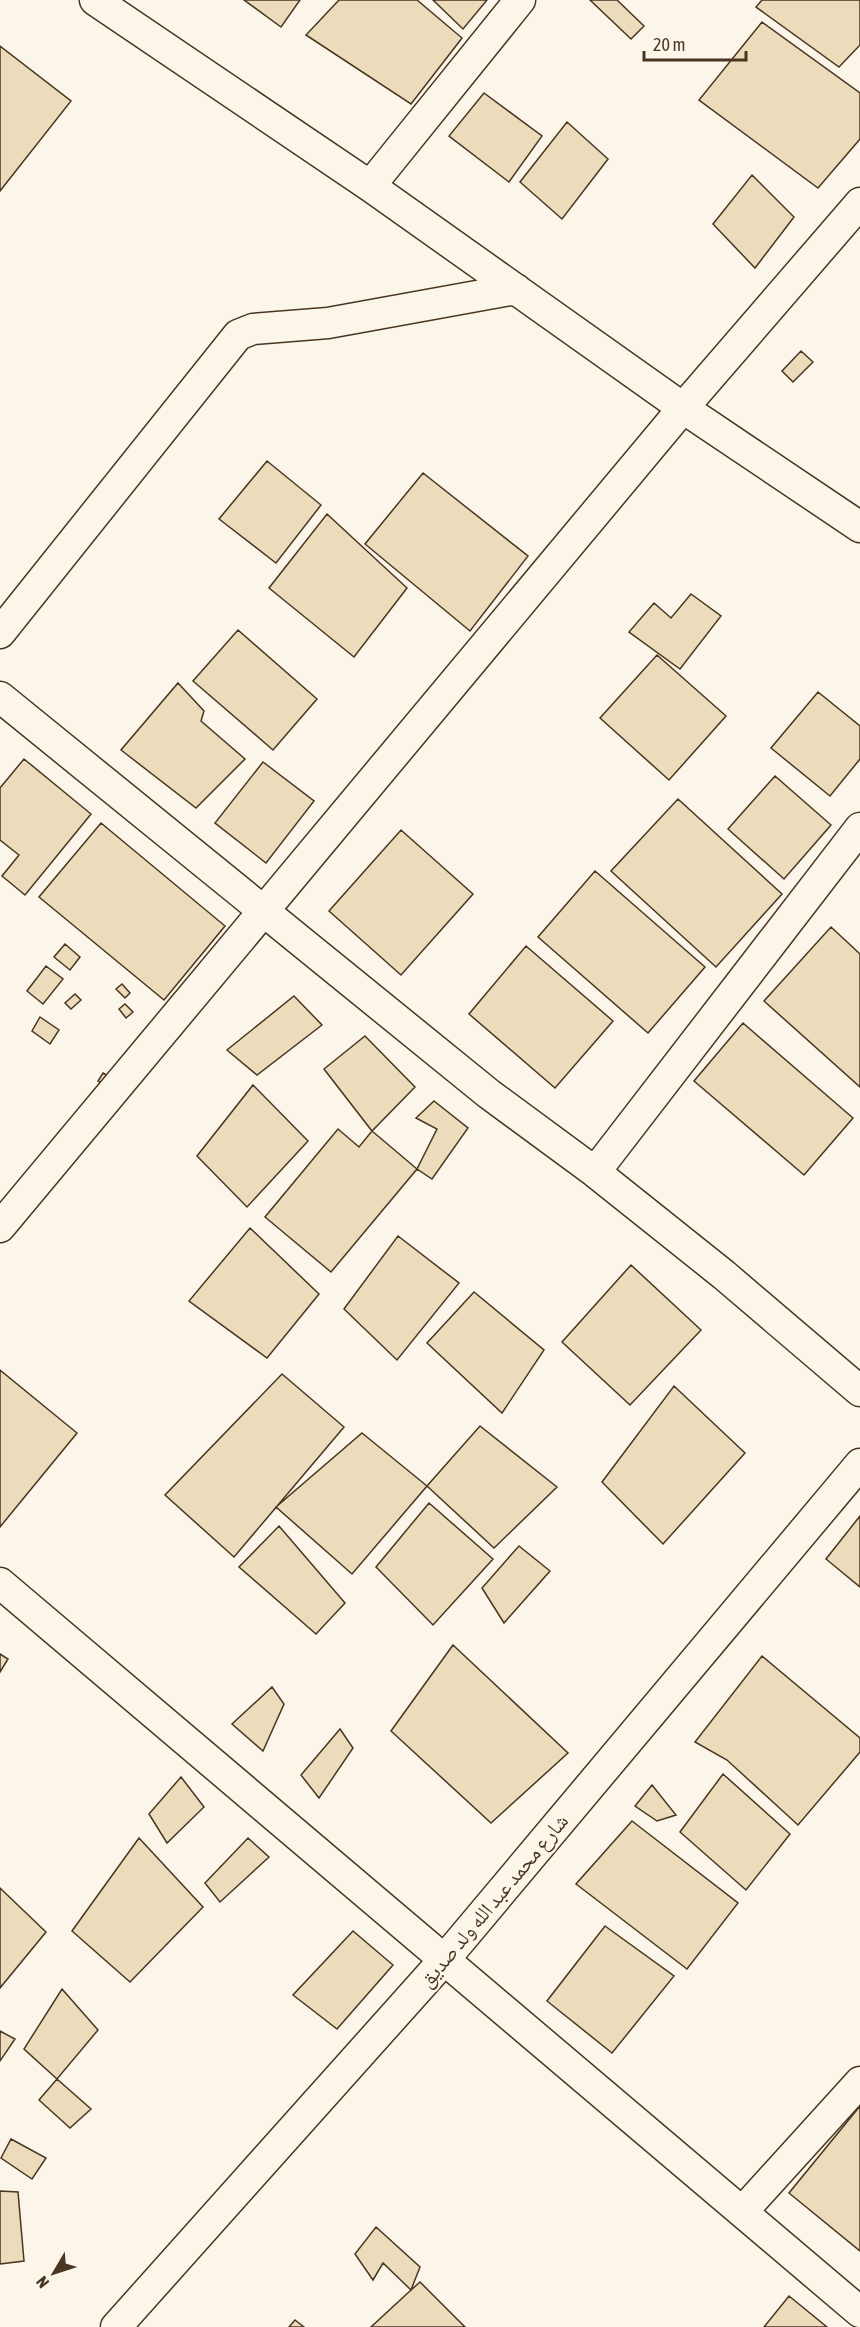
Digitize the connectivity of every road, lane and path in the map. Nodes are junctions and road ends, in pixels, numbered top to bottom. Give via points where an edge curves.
1 (95, 0) edge
2 (520, 0) edge
3 (370, 186) junction
4 (860, 203) edge
5 (516, 289) junction
6 (683, 408) junction
7 (860, 527) edge
8 (0, 633) edge
9 (0, 697) edge
10 (860, 828) edge
11 (264, 913) junction
12 (595, 1172) junction
13 (0, 1227) edge
14 (860, 1391) edge
15 (860, 1464) edge
16 (0, 1583) edge
17 (444, 1960) junction
18 (860, 2082) edge
19 (742, 2212) junction
20 (860, 2312) edge
21 (116, 2327) edge

1 - 3 street
2 - 3 street
3 - 5 street
4 - 6 street
5 - 6 street
5 - 8 street via 328,323 253,329 238,335
6 - 7 street
6 - 11 street
9 - 11 street
10 - 12 street
11 - 12 street via 489,1094
11 - 13 street
12 - 14 street
15 - 17 street, شارع محمد عبد الله ولد صديق
16 - 17 street
17 - 19 street
17 - 21 street, شارع محمد عبد الله ولد صديق
18 - 19 street
19 - 20 street

